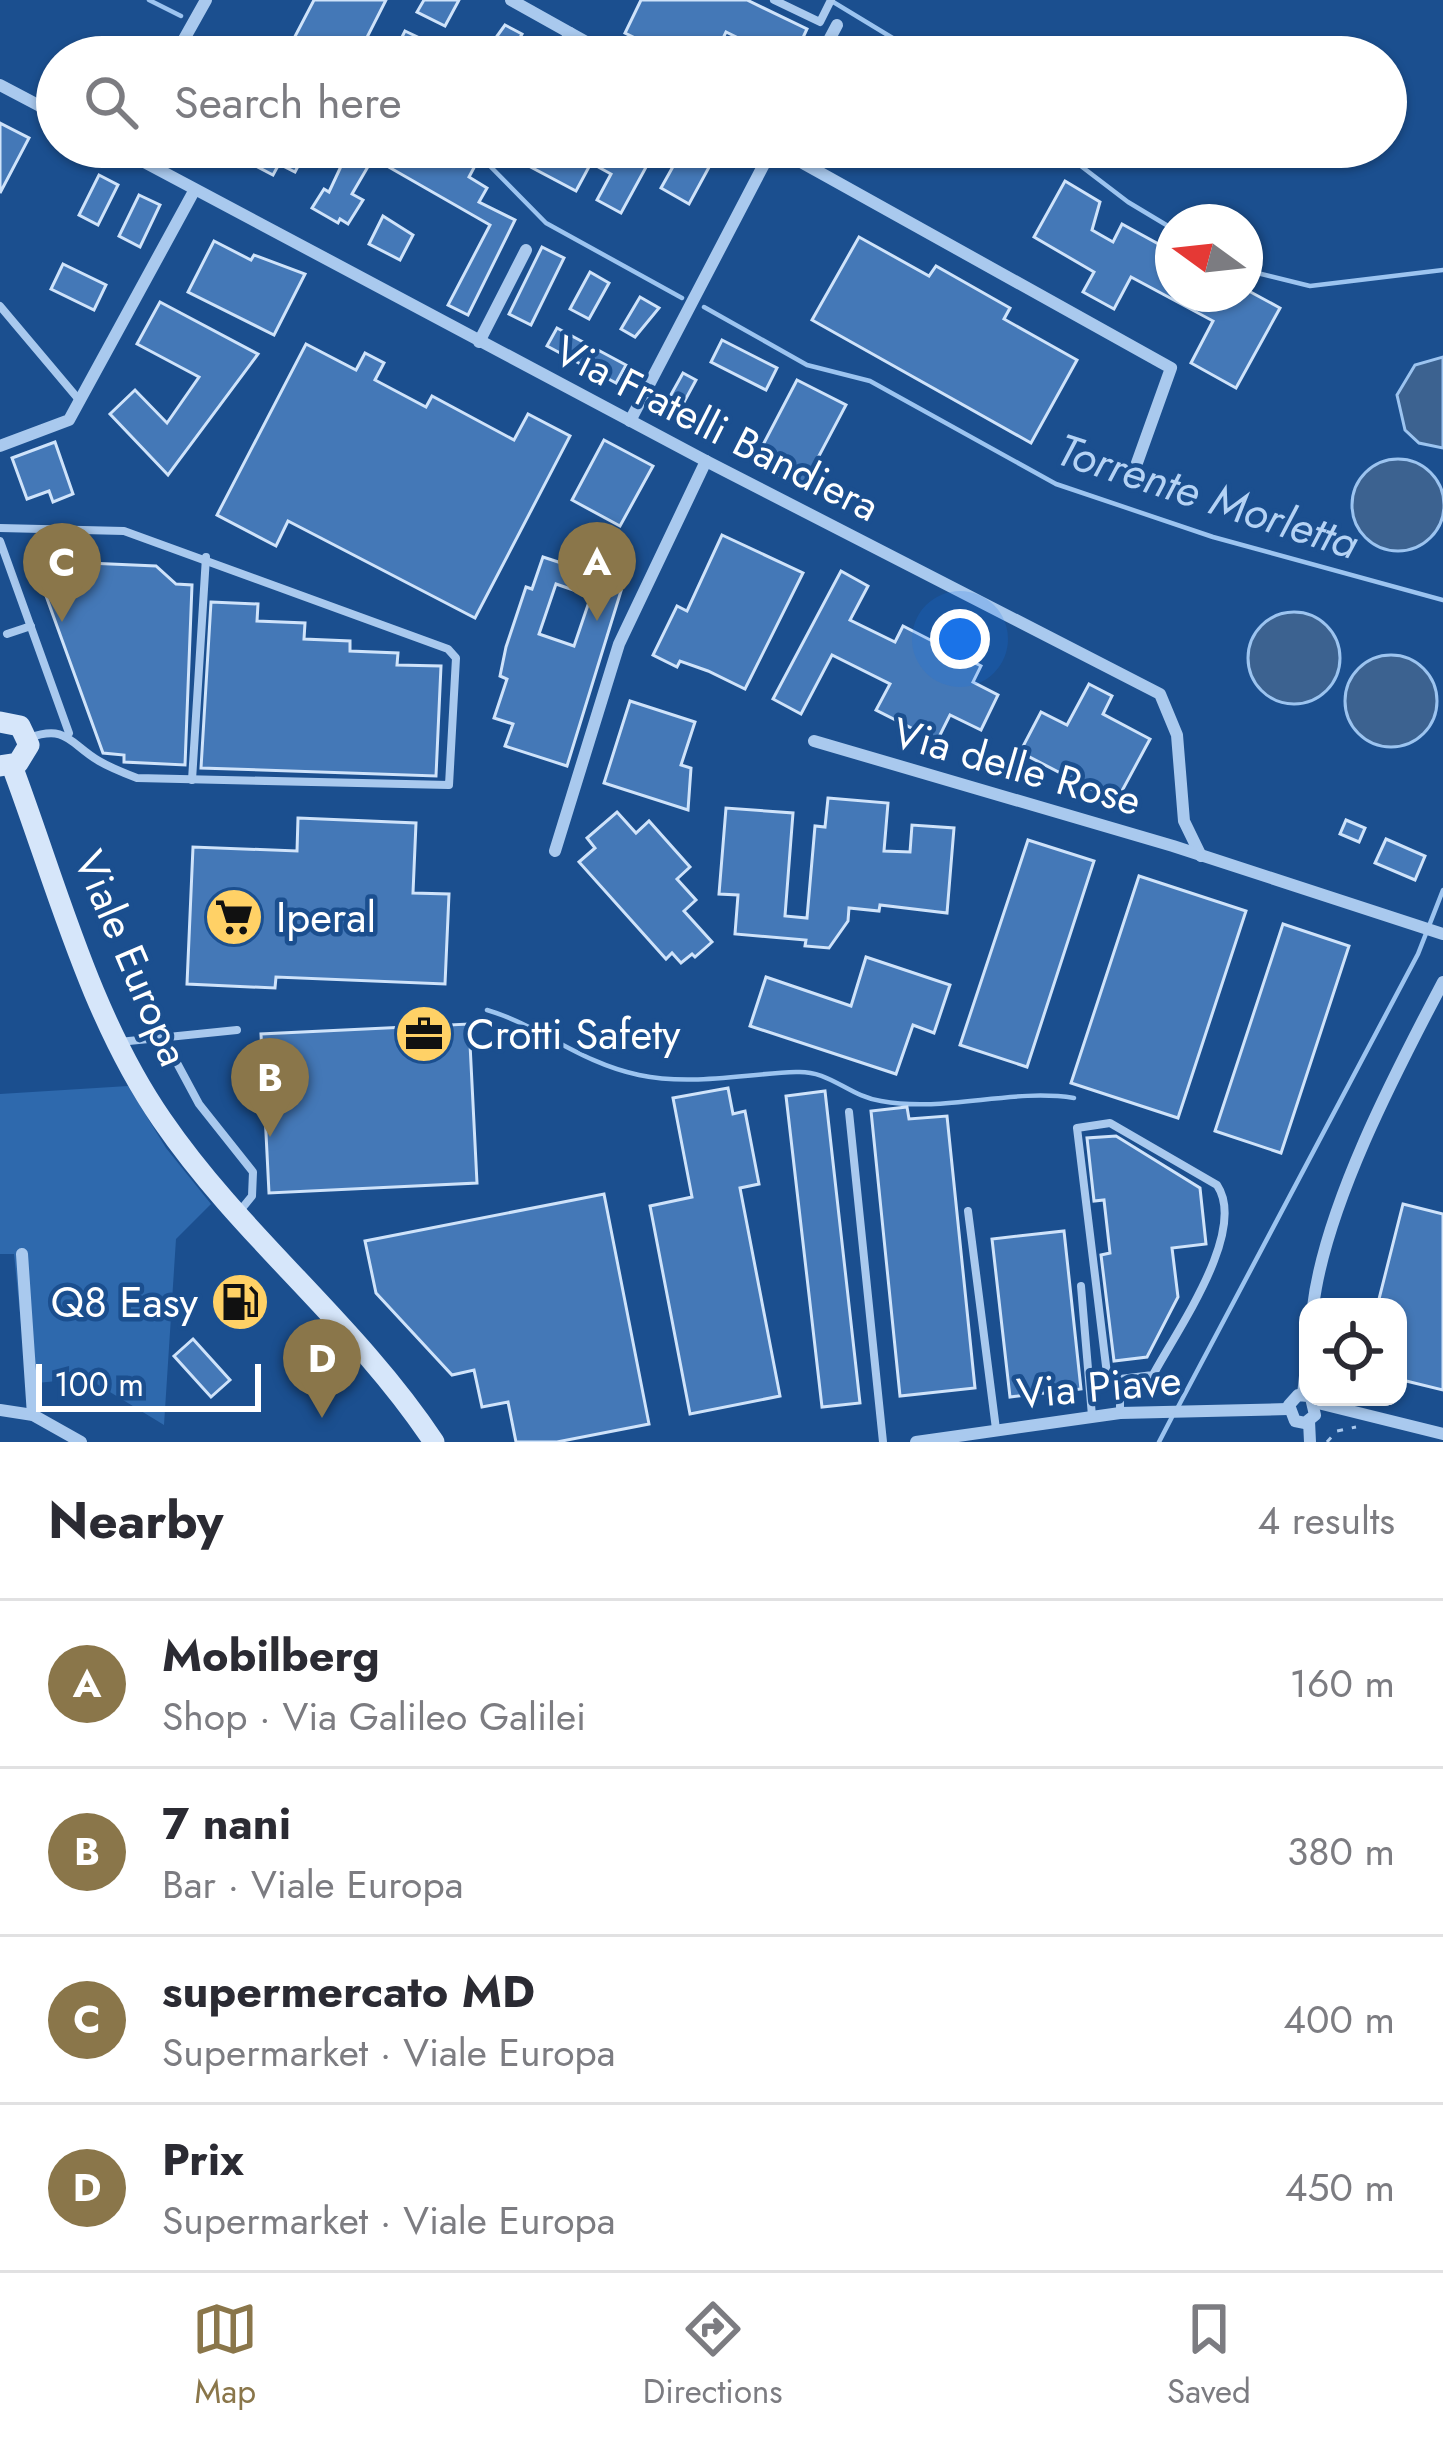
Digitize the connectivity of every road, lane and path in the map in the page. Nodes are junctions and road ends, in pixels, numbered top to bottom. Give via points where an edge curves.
1 (206, 0) edge
2 (511, 0) edge
3 (774, 0) edge
4 (831, 0) edge
5 (837, 25) dead end
6 (570, 33) junction
7 (186, 36) edge
8 (568, 36) edge
9 (575, 36) edge
10 (831, 36) edge
11 (0, 85) edge
12 (36, 105) edge
13 (154, 168) edge
14 (762, 168) edge
15 (811, 168) edge
16 (194, 191) junction
17 (526, 250) dead end
18 (0, 306) edge
19 (479, 342) junction
20 (81, 403) junction
21 (630, 421) junction
22 (0, 446) edge
23 (706, 461) junction
24 (1132, 474) dead end
25 (0, 528) edge
26 (0, 542) edge
27 (206, 557) junction
28 (31, 626) junction
29 (7, 634) dead end
30 (0, 722) edge
31 (70, 734) junction
32 (28, 738) junction
33 (814, 741) dead end
34 (6, 766) edge
35 (192, 780) junction
36 (1191, 837) joint
37 (555, 851) dead end
38 (1201, 856) junction
39 (1443, 934) edge
40 (1443, 982) edge
41 (237, 1030) dead end
42 (163, 1037) junction
43 (118, 1042) junction
44 (849, 1112) dead end
45 (968, 1211) dead end
46 (234, 1216) junction
47 (22, 1255) dead end
48 (1081, 1286) dead end
49 (1314, 1298) edge
50 (1120, 1378) junction
51 (1299, 1397) edge
52 (1314, 1406) edge
53 (1342, 1406) edge
54 (1288, 1409) junction
55 (0, 1410) edge
56 (1120, 1413) junction
57 (33, 1415) junction
58 (1092, 1416) junction
59 (1309, 1421) junction
60 (996, 1429) junction
61 (1337, 1431) dead end
62 (1443, 1434) edge
63 (81, 1442) edge
64 (434, 1442) edge
65 (883, 1442) edge
66 (916, 1442) edge
67 (1310, 1442) edge
68 (1327, 1442) edge

1 - 7 street
2 - 6 street
3 - 4 lane via 820,22
5 - 10 street
6 - 8 street
6 - 9 street
11 - 12 street
13 - 16 street, Via Fratelli Bandiera
14 - 21 street
15 - 24 street via 1171,368
16 - 19 street, Via Fratelli Bandiera
16 - 20 street
17 - 19 street
18 - 20 lane
19 - 21 street, Via Fratelli Bandiera
20 - 22 street via 69,421
21 - 23 street, Via Fratelli Bandiera
23 - 36 street, Via Fratelli Bandiera via 1160,694 1177,735
23 - 37 street via 619,644
25 - 27 lane via 124,531
26 - 28 lane
27 - 35 lane
27 - 35 lane via 448,649 456,658 449,785
28 - 29 lane
28 - 31 lane
30 - 32 street via 20,725
31 - 32 lane
31 - 35 lane via 94,759 137,778
32 - 34 street, Viale Europa via 24,758
33 - 38 street, Via delle Rose
34 - 43 street, Viale Europa
36 - 38 street, Via delle Rose
38 - 39 street, Via delle Rose
40 - 49 street via 1343,1195
41 - 42 lane
42 - 43 lane
42 - 46 lane via 200,1104 253,1172 252,1196
43 - 46 street, Viale Europa via 159,1116
44 - 65 lane
45 - 60 lane
46 - 64 street, Viale Europa via 328,1311
47 - 57 street
48 - 58 lane
50 - 50 lane via 1153,1376 1203,1284 1227,1224 1227,1200 1217,1185 1110,1123 1077,1128 1107,1374
50 - 56 lane
51 - 54 street
52 - 59 street
53 - 62 street
54 - 56 street, Via Piave
54 - 59 street via 1295,1421
55 - 57 street
56 - 58 street, Via Piave
57 - 63 street
58 - 60 street, Via Piave
59 - 67 street
60 - 66 street, Via Piave
61 - 68 path

